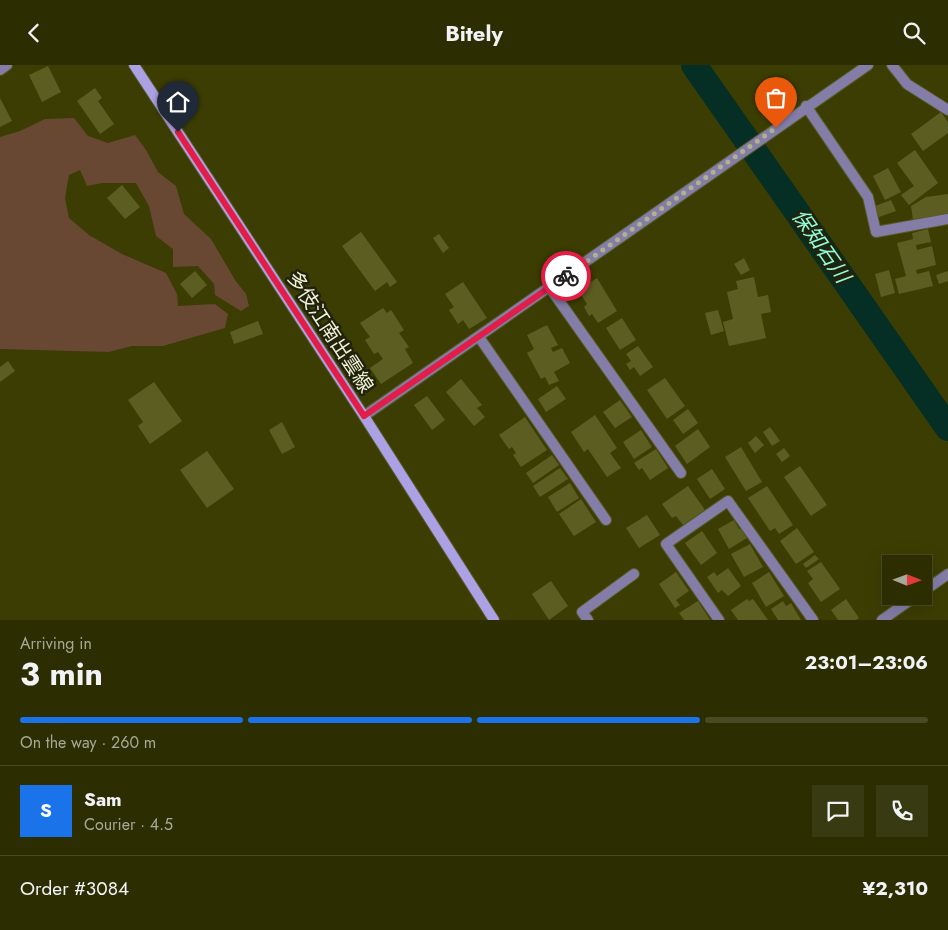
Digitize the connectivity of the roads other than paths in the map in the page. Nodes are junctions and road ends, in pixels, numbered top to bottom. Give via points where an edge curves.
1 (7, 65) edge
2 (134, 65) edge
3 (868, 65) edge
4 (892, 65) edge
5 (0, 70) edge
6 (806, 107) junction
7 (948, 111) edge
8 (948, 219) edge
9 (550, 287) junction
10 (479, 337) junction
11 (364, 416) junction
12 (681, 473) dead end
13 (606, 520) dead end
14 (634, 574) dead end
15 (948, 574) edge
16 (932, 585) edge
17 (903, 605) edge
18 (494, 620) edge
19 (588, 620) edge
20 (719, 620) edge
21 (813, 620) edge
22 (882, 620) edge

1 - 5 street
2 - 11 main road, 多伎江南出雲線
3 - 6 street
4 - 7 street via 908,84
6 - 8 street via 868,197 876,232
6 - 9 street
9 - 10 street
9 - 12 street
10 - 11 street
10 - 13 street
11 - 18 main road, 多伎江南出雲線
14 - 19 street via 582,612
15 - 16 street
17 - 22 street
20 - 21 street via 666,544 728,501

